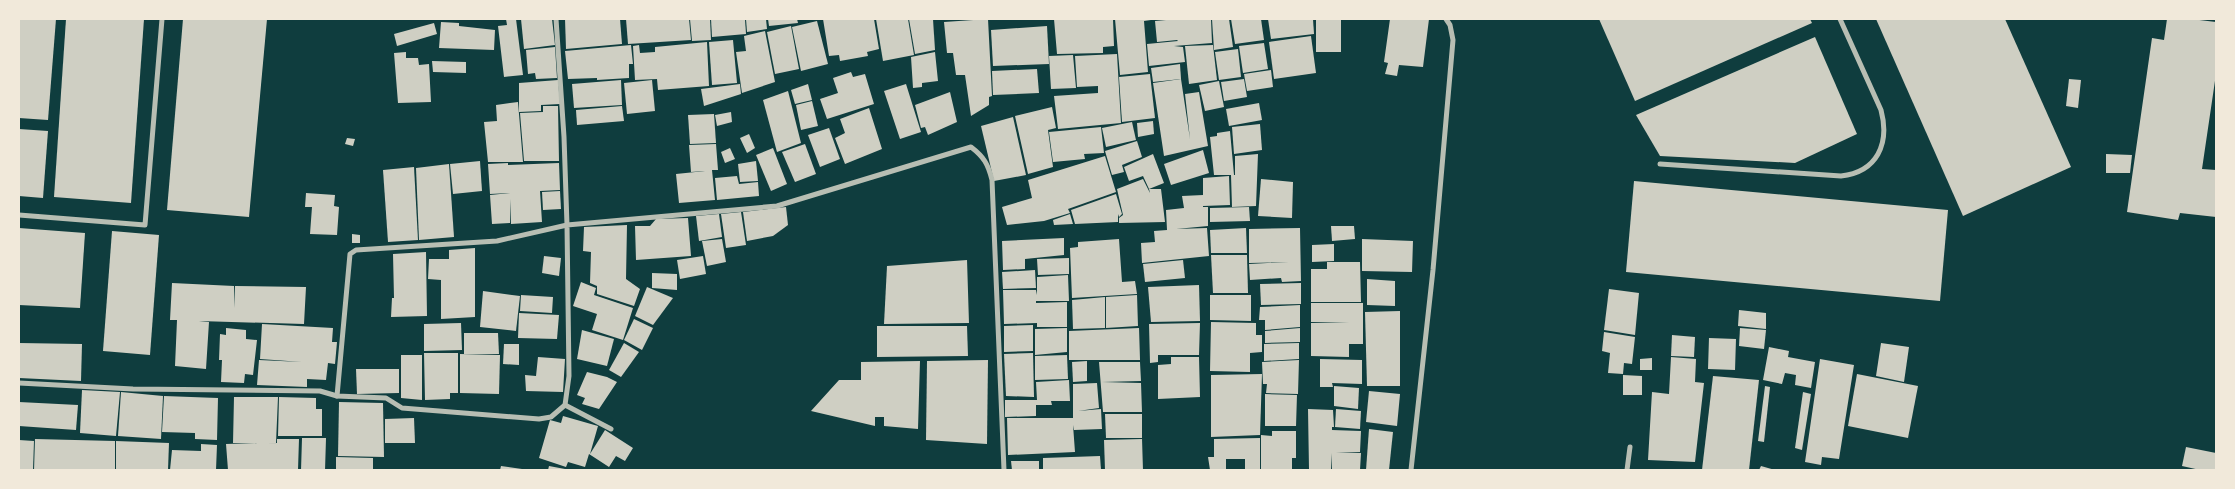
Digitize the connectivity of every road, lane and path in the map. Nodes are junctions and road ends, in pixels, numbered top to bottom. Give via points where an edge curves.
1 (162, 19) edge
2 (556, 19) edge
3 (1446, 19) edge
4 (1840, 19) edge
5 (1660, 164) dead end
6 (19, 215) edge
7 (567, 226) junction
8 (19, 383) edge
9 (337, 396) junction
10 (565, 405) junction
11 (611, 429) dead end
12 (1630, 447) dead end
13 (1004, 470) edge
14 (1411, 470) edge
15 (1627, 470) edge

1 - 6 street via 145,225
2 - 7 street
3 - 14 street via 1453,40
4 - 5 street via 1881,110 1885,137 1873,162 1852,175 1840,176
7 - 9 street via 497,241 356,250 350,254
7 - 10 street via 569,376
7 - 13 street via 777,206 970,147 983,156 992,180
8 - 9 street via 133,389 320,391
9 - 10 street via 386,398 402,408 539,419 551,417
10 - 11 street
12 - 15 street

